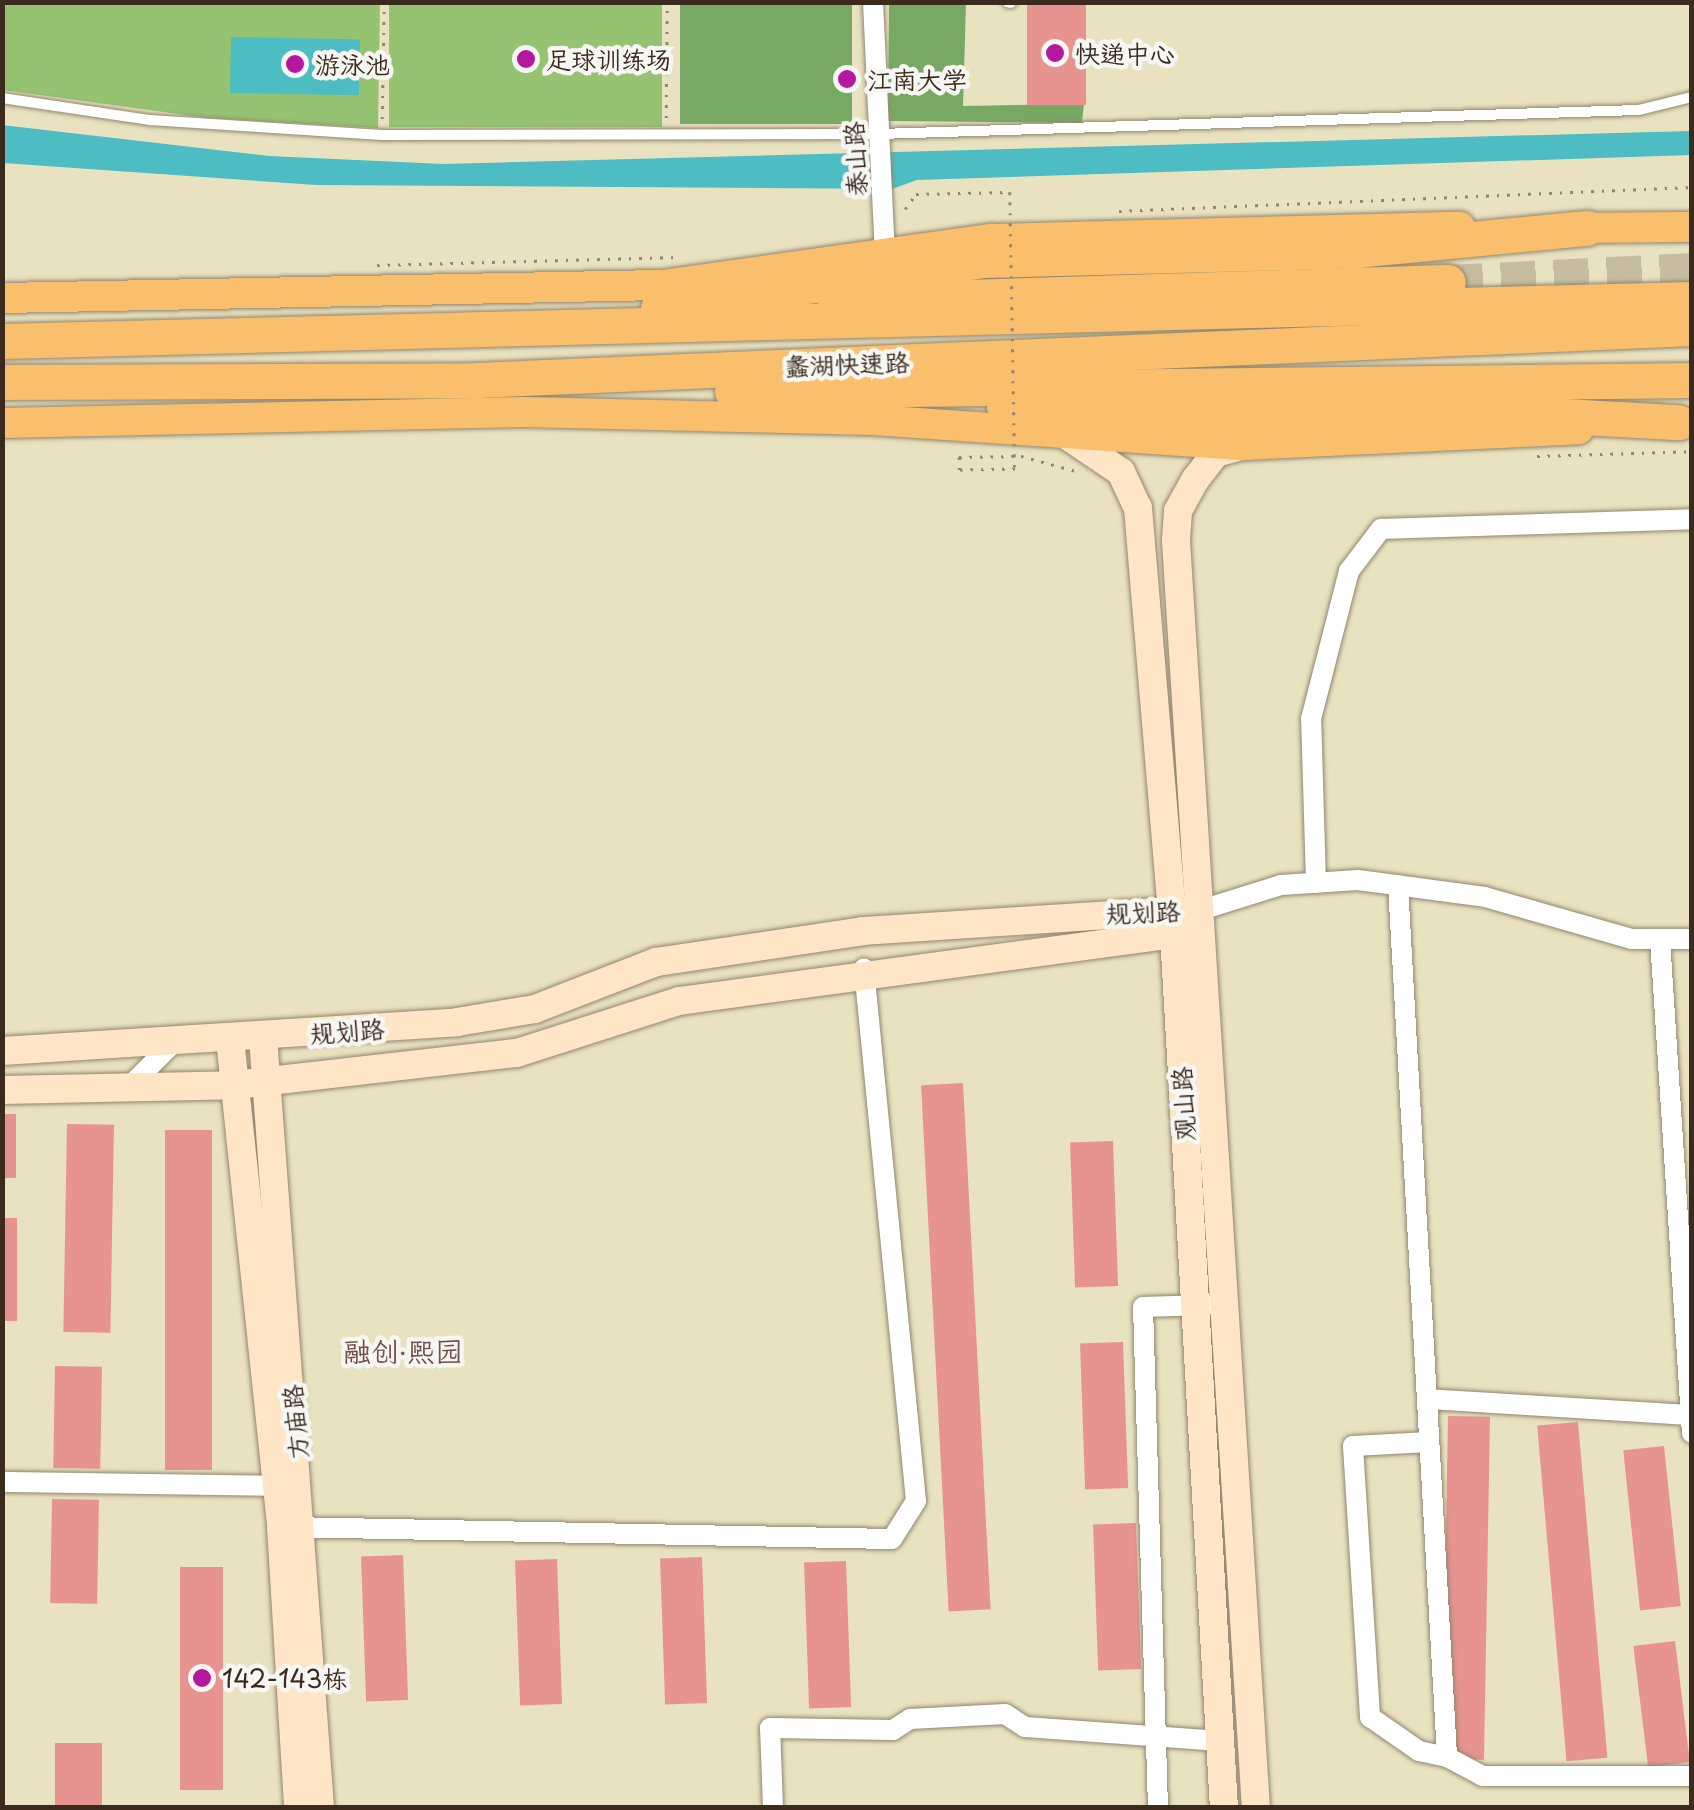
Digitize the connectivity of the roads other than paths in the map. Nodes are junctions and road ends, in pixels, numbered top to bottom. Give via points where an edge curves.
1 (873, 2) edge
2 (1692, 97) edge
3 (2, 98) edge
4 (881, 137) junction
5 (1692, 227) edge
6 (1587, 228) junction
7 (885, 252) junction
8 (1448, 282) tunnel mouth
9 (2, 298) edge
10 (1692, 299) edge
11 (685, 308) junction
12 (1600, 315) junction
13 (1692, 328) edge
14 (2, 329) edge
15 (194, 338) junction
16 (142, 340) junction
17 (2, 341) edge
18 (476, 380) junction
19 (1692, 380) edge
20 (2, 382) edge
21 (247, 386) junction
22 (853, 394) junction
23 (2, 401) edge
24 (2, 423) edge
25 (1687, 432) edge
26 (1057, 443) junction
27 (1244, 444) junction
28 (1692, 519) edge
29 (1316, 883) junction
30 (1398, 885) junction
31 (1198, 911) junction
32 (1172, 921) junction
33 (1692, 938) edge
34 (1660, 939) junction
35 (864, 969) junction
36 (263, 1036) junction
37 (230, 1039) junction
38 (173, 1043) junction
39 (2, 1050) edge
40 (266, 1082) junction
41 (234, 1085) junction
42 (128, 1088) junction
43 (2, 1090) edge
44 (1206, 1304) junction
45 (1427, 1399) junction
46 (1691, 1421) edge
47 (1429, 1442) junction
48 (2, 1482) edge
49 (277, 1486) junction
50 (293, 1527) junction
51 (1154, 1738) junction
52 (1220, 1741) junction
53 (1447, 1756) junction
54 (1692, 1776) edge
55 (298, 1808) edge
56 (320, 1808) edge
57 (773, 1808) edge
58 (1158, 1808) edge
59 (1224, 1808) edge
60 (1256, 1808) edge

1 - 4 street, 泰山路
2 - 4 lane via 1639,110
3 - 4 lane via 150,120 382,135
4 - 7 street, 泰山路
5 - 6 main road
6 - 7 main road via 1033,236
6 - 11 highway via 1357,250 983,260
7 - 9 main road via 663,285
8 - 11 highway via 991,290
10 - 12 highway, 蠡湖快速路
11 - 15 highway via 309,322
12 - 13 highway, 蠡湖快速路
12 - 15 highway, 蠡湖快速路
12 - 18 highway, 蠡湖快速路
14 - 16 highway
15 - 16 highway, 蠡湖快速路
16 - 17 highway, 蠡湖快速路
18 - 21 highway, 蠡湖快速路
18 - 22 highway
19 - 22 highway
20 - 21 highway, 蠡湖快速路
21 - 23 highway
22 - 25 highway via 1154,417 1454,410
24 - 26 main road via 524,412 873,420
25 - 27 main road
26 - 27 main road
26 - 32 street, 观山路 via 1121,472 1138,508
27 - 31 street, 观山路 via 1216,453 1178,510
28 - 29 street via 1381,530 1349,571 1311,719
29 - 30 street
29 - 31 street
30 - 34 street
30 - 45 street
31 - 32 street, 规划路
31 - 44 street, 观山路
32 - 35 street, 规划路
32 - 36 street, 规划路 via 863,931 656,962 516,1012
32 - 44 street, 观山路
33 - 34 street
34 - 46 street
35 - 40 street, 规划路 via 678,1001 517,1053
35 - 50 street via 916,1501 892,1539
36 - 37 street, 规划路
36 - 40 street, 方庙路
37 - 38 street, 规划路
37 - 41 street, 方庙路
38 - 39 street, 规划路
38 - 42 street
40 - 41 street, 规划路
40 - 50 street, 方庙路
41 - 42 street, 规划路
41 - 49 street, 方庙路
42 - 43 street, 规划路
44 - 51 street via 1143,1308
44 - 52 street, 观山路
44 - 60 street, 观山路
45 - 46 street
45 - 47 street
47 - 53 street
47 - 53 street via 1352,1446 1370,1717 1419,1751
48 - 49 street
49 - 50 street, 方庙路
50 - 55 street, 方庙路
50 - 56 street, 方庙路
51 - 52 street
51 - 57 street via 1024,1727 1005,1714 910,1720 892,1730 770,1728
51 - 58 street
52 - 59 street, 观山路
53 - 54 street via 1482,1776

